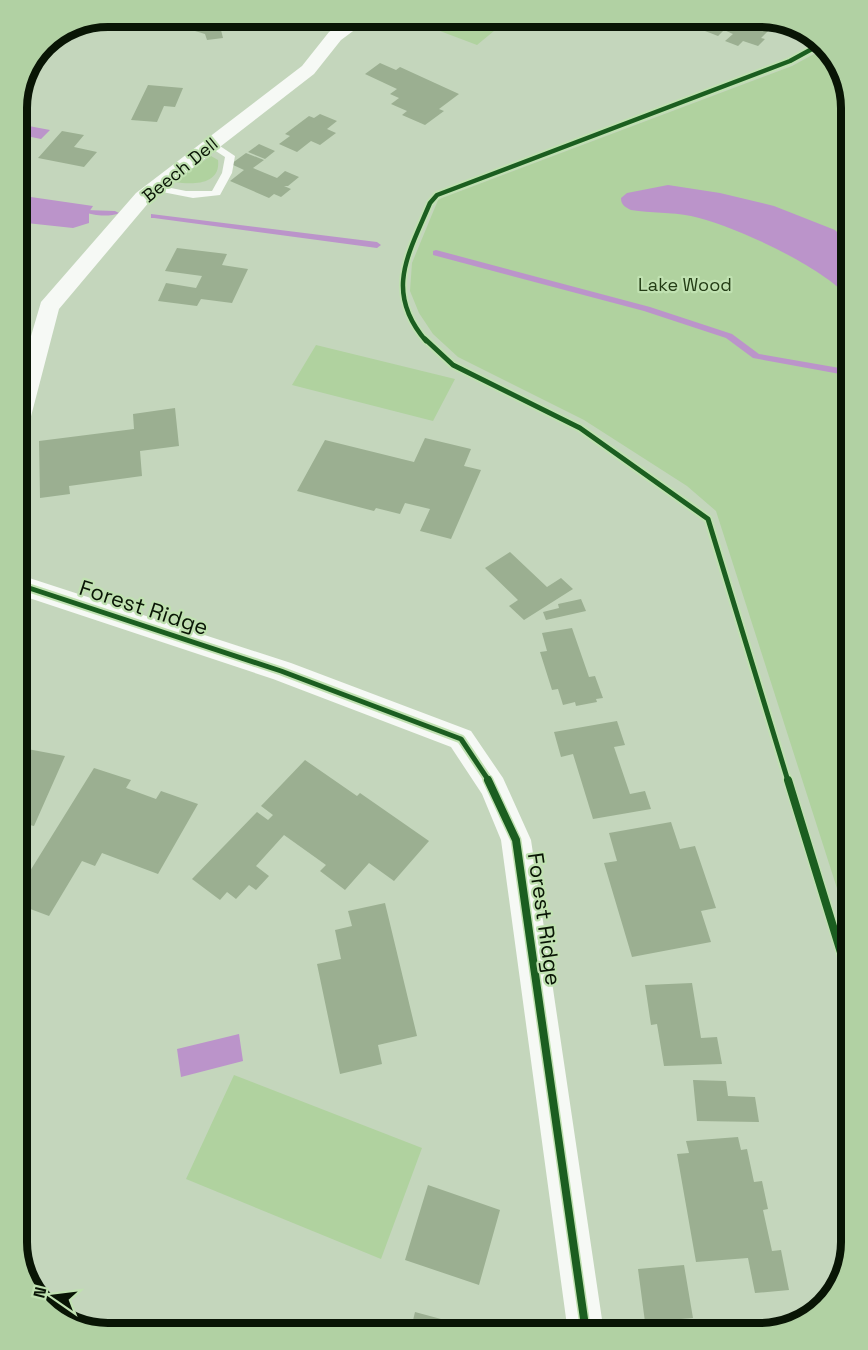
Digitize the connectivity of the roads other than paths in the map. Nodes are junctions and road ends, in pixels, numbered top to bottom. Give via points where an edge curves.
1 (348, 27) edge
2 (211, 144) junction
3 (156, 188) junction
4 (27, 387) edge
5 (27, 587) edge
6 (584, 1323) edge

1 - 2 street, Beech Dell via 335,36 308,70
2 - 3 street, Beech Dell
2 - 3 lane via 230,156 216,193 185,195
3 - 4 street, Beech Dell via 143,197 49,307
5 - 6 street, Forest Ridge via 281,671 461,739 493,787 516,840

